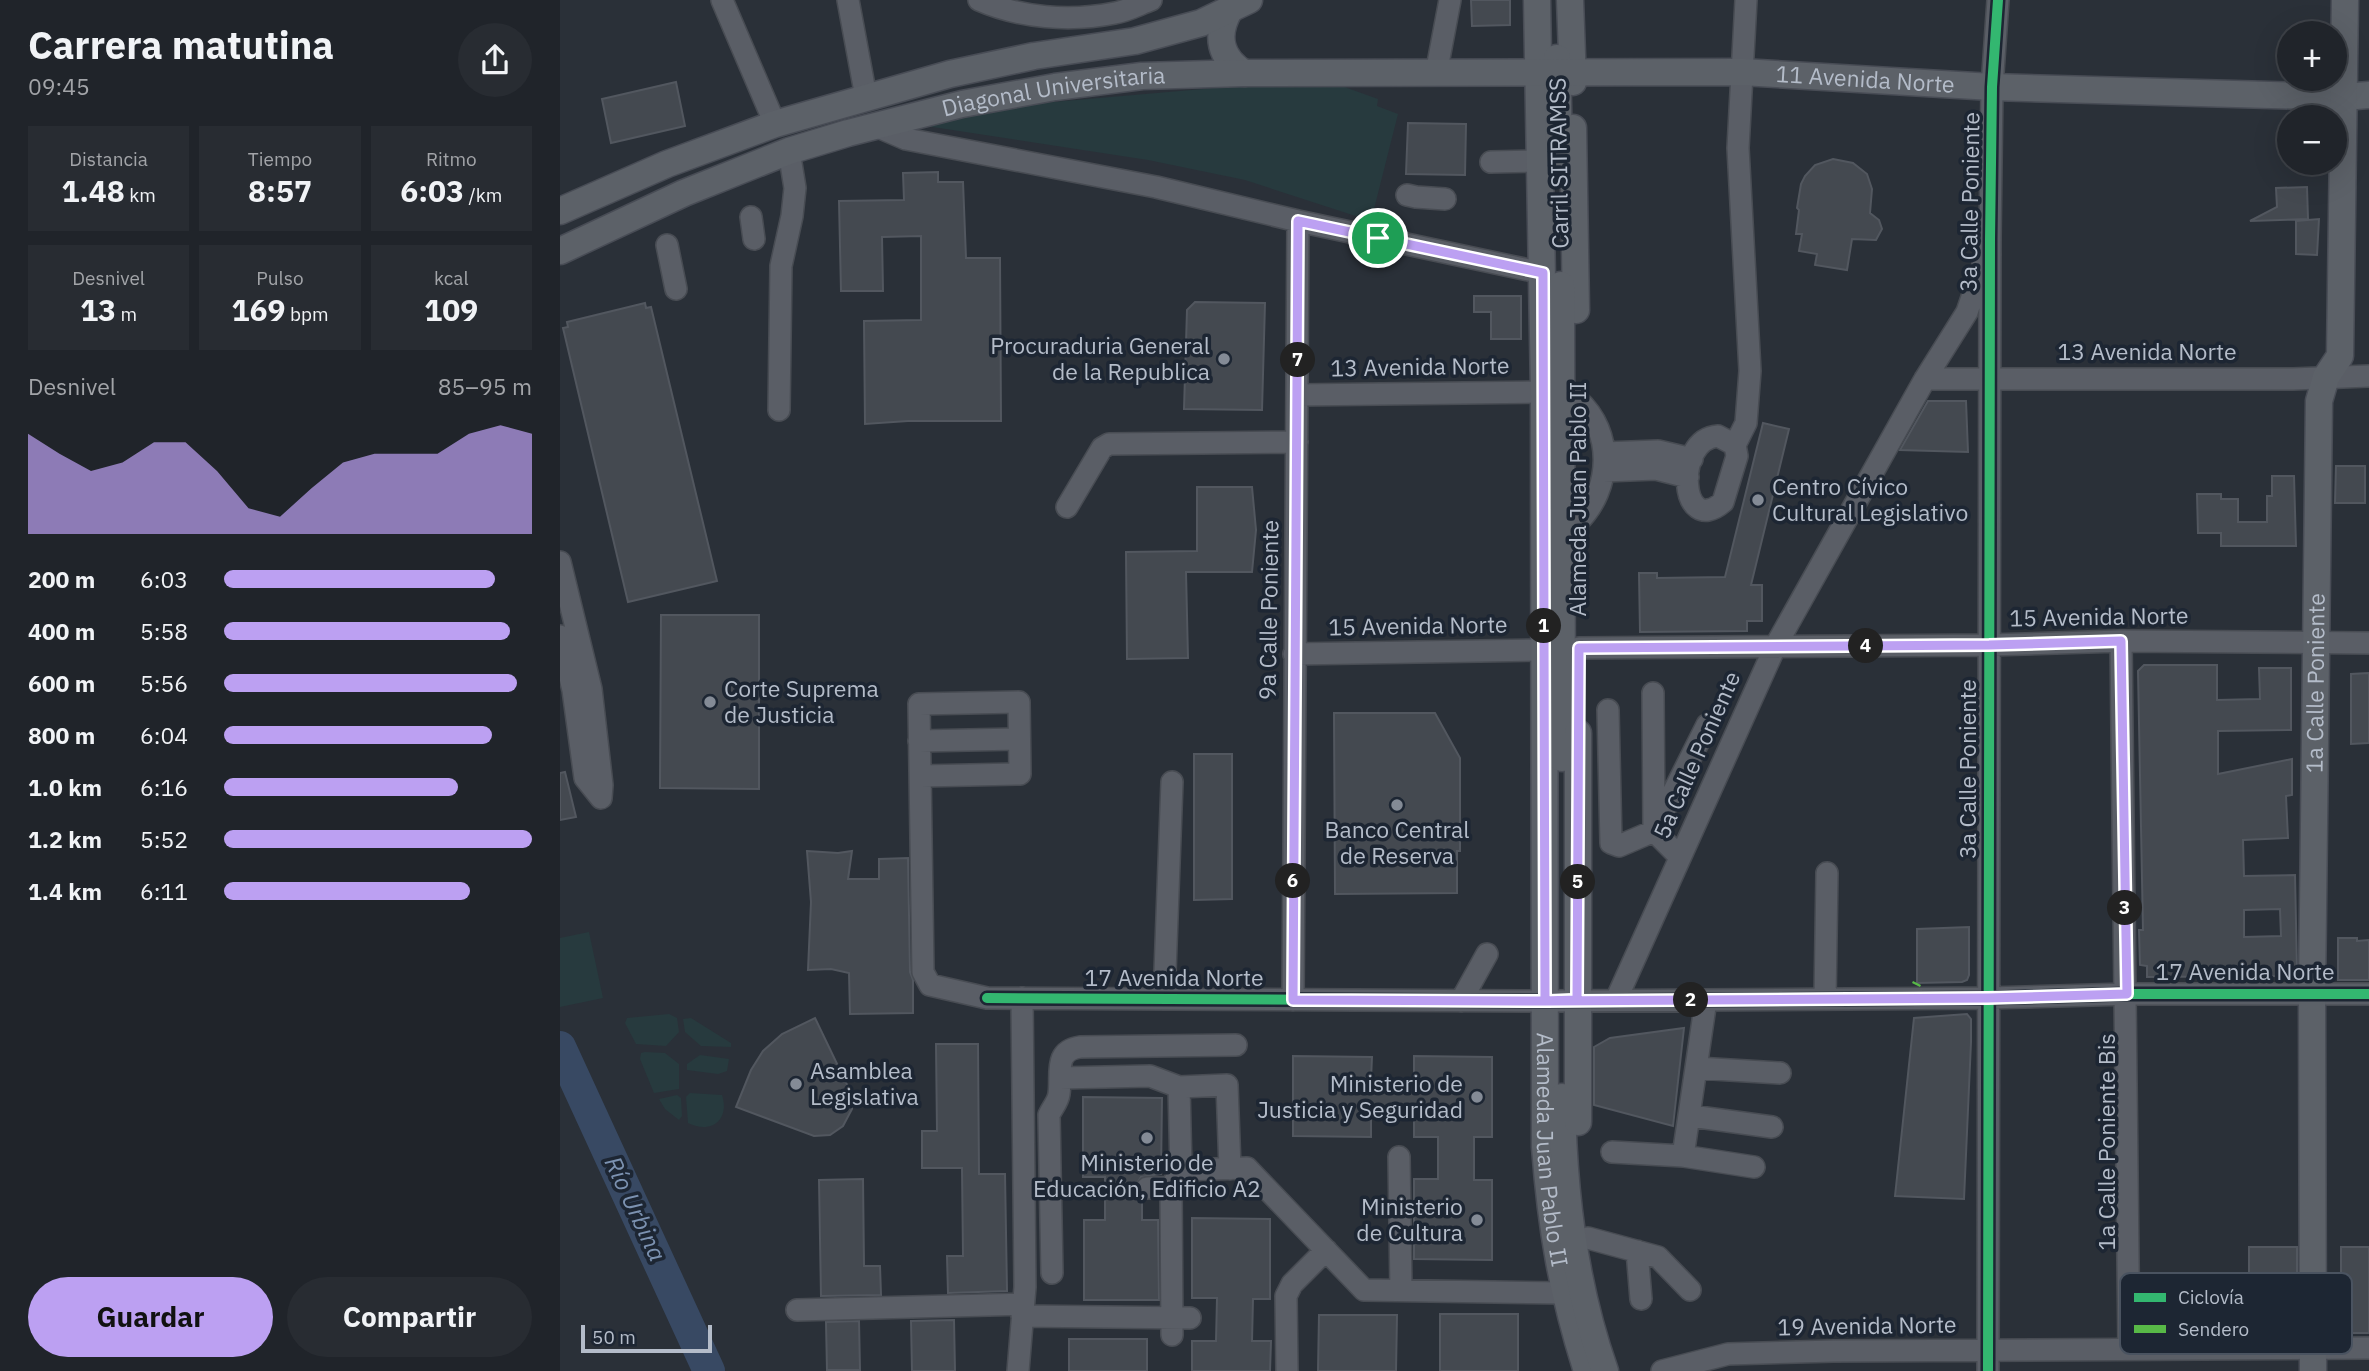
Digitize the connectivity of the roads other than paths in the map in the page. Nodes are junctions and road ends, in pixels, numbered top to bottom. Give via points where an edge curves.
1 (722, 0) edge
2 (848, 0) edge
3 (979, 0) edge
4 (1151, 0) edge
5 (1450, 0) edge
6 (1537, 0) edge
7 (1555, 0) edge
8 (1570, 0) edge
9 (1746, 0) edge
10 (1998, 0) edge
11 (2345, 0) edge
12 (1239, 6) edge
13 (1135, 41) junction
14 (1742, 72) junction
15 (1244, 73) junction
16 (1557, 73) junction
17 (1436, 74) junction
18 (1142, 76) junction
19 (1992, 87) junction
20 (2357, 96) edge
21 (866, 97) junction
22 (775, 124) junction
23 (876, 126) junction
24 (789, 151) junction
25 (1541, 161) junction
26 (1491, 162) dead end
27 (1407, 195) dead end
28 (1445, 199) dead end
29 (560, 211) edge
30 (1298, 221) junction
31 (1990, 239) junction
32 (667, 245) dead end
33 (560, 250) edge
34 (1543, 273) junction
35 (676, 289) dead end
36 (2369, 376) edge
37 (1990, 377) junction
38 (2326, 377) junction
39 (1924, 379) junction
40 (1544, 392) junction
41 (1298, 395) junction
42 (1578, 400) junction
43 (779, 410) dead end
44 (1297, 442) junction
45 (1735, 445) junction
46 (1604, 462) junction
47 (1690, 468) junction
48 (1068, 507) dead end
49 (1578, 522) junction
50 (560, 562) edge
51 (560, 636) edge
52 (2121, 641) junction
53 (2318, 643) junction
54 (2369, 643) edge
55 (1989, 645) junction
56 (1775, 647) junction
57 (1579, 648) junction
58 (1544, 650) junction
59 (1294, 654) junction
60 (1653, 693) dead end
61 (1608, 710) dead end
62 (1707, 725) dead end
63 (1019, 740) junction
64 (919, 741) junction
65 (920, 776) junction
66 (1172, 782) dead end
67 (1654, 831) junction
68 (1680, 857) junction
69 (1827, 873) dead end
70 (1487, 954) dead end
71 (2312, 993) junction
72 (2369, 993) edge
73 (2127, 994) junction
74 (1022, 998) junction
75 (1988, 998) junction
76 (1164, 999) junction
77 (1825, 999) junction
78 (1293, 1000) junction
79 (1616, 1000) junction
80 (1706, 1000) junction
81 (1461, 1001) junction
82 (1561, 1001) junction
83 (1236, 1045) dead end
84 (1697, 1068) junction
85 (1780, 1073) dead end
86 (1060, 1078) junction
87 (1179, 1087) junction
88 (1690, 1116) junction
89 (1772, 1127) dead end
90 (1612, 1152) dead end
91 (1683, 1156) junction
92 (1399, 1157) dead end
93 (1754, 1167) dead end
94 (1230, 1169) junction
95 (1176, 1179) junction
96 (1147, 1188) dead end
97 (1588, 1238) junction
98 (1326, 1250) junction
99 (1637, 1251) junction
100 (1052, 1273) dead end
101 (2129, 1273) edge
102 (2313, 1273) edge
103 (1401, 1290) junction
104 (1690, 1290) dead end
105 (1564, 1293) junction
106 (1641, 1299) dead end
107 (796, 1310) dead end
108 (1023, 1310) junction
109 (2120, 1350) edge
110 (2221, 1354) edge
111 (2338, 1354) edge
112 (2313, 1359) edge
113 (1834, 1361) edge
114 (1988, 1361) edge
115 (1728, 1363) edge
116 (1018, 1371) edge
117 (1287, 1371) edge
118 (1587, 1371) edge
119 (1605, 1371) edge
120 (1619, 1371) edge
121 (1662, 1371) edge

1 - 22 street
2 - 21 street
3 - 4 street via 1064,19 1116,13
5 - 17 street
6 - 16 main road, Alameda Juan Pablo II
7 - 16 main road, Carril SITRAMSS
8 - 16 main road, Alameda Juan Pablo II
9 - 14 street
10 - 19 street, 3a Calle Poniente
11 - 20 main road, 1a Calle Poniente
12 - 13 main road, Diagonal Universitaria via 1201,23
12 - 15 main road via 1223,22 1221,46 1234,67
13 - 18 main road via 1157,46 1160,53 1158,62
13 - 21 main road, Diagonal Universitaria via 1034,56
14 - 16 main road, 11 Avenida Norte
14 - 19 main road, 11 Avenida Norte
14 - 45 street via 1738,161 1750,371 1746,423
15 - 17 main road, Diagonal Universitaria
15 - 18 main road, Diagonal Universitaria
16 - 17 main road, Diagonal Universitaria
16 - 25 main road, Alameda Juan Pablo II
16 - 42 main road, Alameda Juan Pablo II
16 - 82 main road, Carril SITRAMSS via 1563,396
18 - 23 main road, Diagonal Universitaria via 975,102
19 - 20 main road, 11 Avenida Norte
19 - 31 street, 3a Calle Poniente
20 - 38 main road, 1a Calle Poniente via 2340,356
21 - 22 main road, Diagonal Universitaria
22 - 29 main road, Diagonal Universitaria
23 - 24 main road, Diagonal Universitaria
23 - 30 street via 906,139 1156,187
24 - 33 main road, Diagonal Universitaria
24 - 43 street via 795,188 781,266
25 - 26 street
25 - 34 main road, Alameda Juan Pablo II
27 - 28 street
30 - 34 street
30 - 41 street, 9a Calle Poniente
31 - 37 street, 3a Calle Poniente
31 - 39 street, 5a Calle Poniente via 1967,312
32 - 35 street
34 - 40 main road, Alameda Juan Pablo II
36 - 38 street, 13 Avenida Norte
37 - 38 street, 13 Avenida Norte
37 - 39 street, 13 Avenida Norte
37 - 55 street, 3a Calle Poniente
38 - 53 main road, 1a Calle Poniente via 2319,401
39 - 56 street, 5a Calle Poniente
40 - 41 street, 13 Avenida Norte
40 - 58 main road, Alameda Juan Pablo II
41 - 44 street, 9a Calle Poniente
42 - 46 street via 1596,422
42 - 49 main road, Alameda Juan Pablo II
44 - 48 street via 1109,444 1102,448
44 - 59 street, 9a Calle Poniente
45 - 47 street via 1718,436 1707,438 1698,446
45 - 47 street via 1726,498 1719,505 1709,509 1696,506 1687,492
46 - 47 street
46 - 49 street via 1593,505
49 - 57 main road, Alameda Juan Pablo II
50 - 51 street via 591,689 601,798 585,778
52 - 53 street, 15 Avenida Norte
52 - 55 street, 15 Avenida Norte
52 - 73 street, 1a Calle Poniente Bis
53 - 54 street, 15 Avenida Norte
53 - 71 main road, 1a Calle Poniente
55 - 56 street, 15 Avenida Norte
55 - 75 street, 3a Calle Poniente
56 - 57 street, 15 Avenida Norte
56 - 68 street, 5a Calle Poniente
57 - 82 main road, Alameda Juan Pablo II
58 - 59 street, 15 Avenida Norte
58 - 82 main road, Alameda Juan Pablo II
59 - 78 street, 9a Calle Poniente
60 - 67 street
61 - 67 street via 1611,843 1619,846
62 - 67 street
63 - 64 street
63 - 64 street, 17 Avenida Norte via 1019,702 919,704
63 - 65 street via 1020,774
64 - 65 street, 17 Avenida Norte
65 - 74 street, 17 Avenida Norte via 923,972 930,985 987,998
66 - 76 street
67 - 68 street
68 - 79 street, 5a Calle Poniente
69 - 77 street
70 - 81 street
71 - 72 street, 17 Avenida Norte
71 - 73 street, 17 Avenida Norte
71 - 102 main road, 1a Calle Poniente
73 - 75 street, 17 Avenida Norte
73 - 101 street, 1a Calle Poniente Bis
74 - 76 street, 17 Avenida Norte
74 - 108 street
75 - 77 street, 17 Avenida Norte
75 - 114 street, 3a Calle Poniente
76 - 78 street, 17 Avenida Norte
77 - 80 street, 17 Avenida Norte
78 - 81 street, 17 Avenida Norte
79 - 80 street, 17 Avenida Norte
79 - 82 street, 17 Avenida Norte
80 - 84 street
81 - 82 street, 17 Avenida Norte
82 - 97 main road, Alameda Juan Pablo II
82 - 105 main road, Alameda Juan Pablo II via 1545,1158
82 - 119 main road, Carril SITRAMSS via 1564,1167 1570,1223
83 - 86 street via 1077,1047 1061,1058
84 - 85 street
84 - 88 street
86 - 87 street via 1150,1076
86 - 100 street via 1059,1097 1049,1115
87 - 94 street via 1227,1086
87 - 95 street
88 - 89 street
88 - 91 street
90 - 91 street
91 - 93 street
92 - 103 street
94 - 95 street
94 - 98 street via 1248,1168
95 - 96 street
95 - 108 street via 1178,1324
97 - 99 street
97 - 120 main road, Alameda Juan Pablo II
98 - 103 street via 1364,1290
98 - 117 street via 1286,1296
99 - 104 street via 1664,1260
99 - 106 street
103 - 105 street
105 - 118 main road, Alameda Juan Pablo II
107 - 108 street
108 - 116 street
109 - 114 street, 19 Avenida Norte
110 - 112 street, 19 Avenida Norte
111 - 112 street, 19 Avenida Norte
113 - 114 street, 19 Avenida Norte
113 - 115 street, 19 Avenida Norte
115 - 121 street, 19 Avenida Norte

